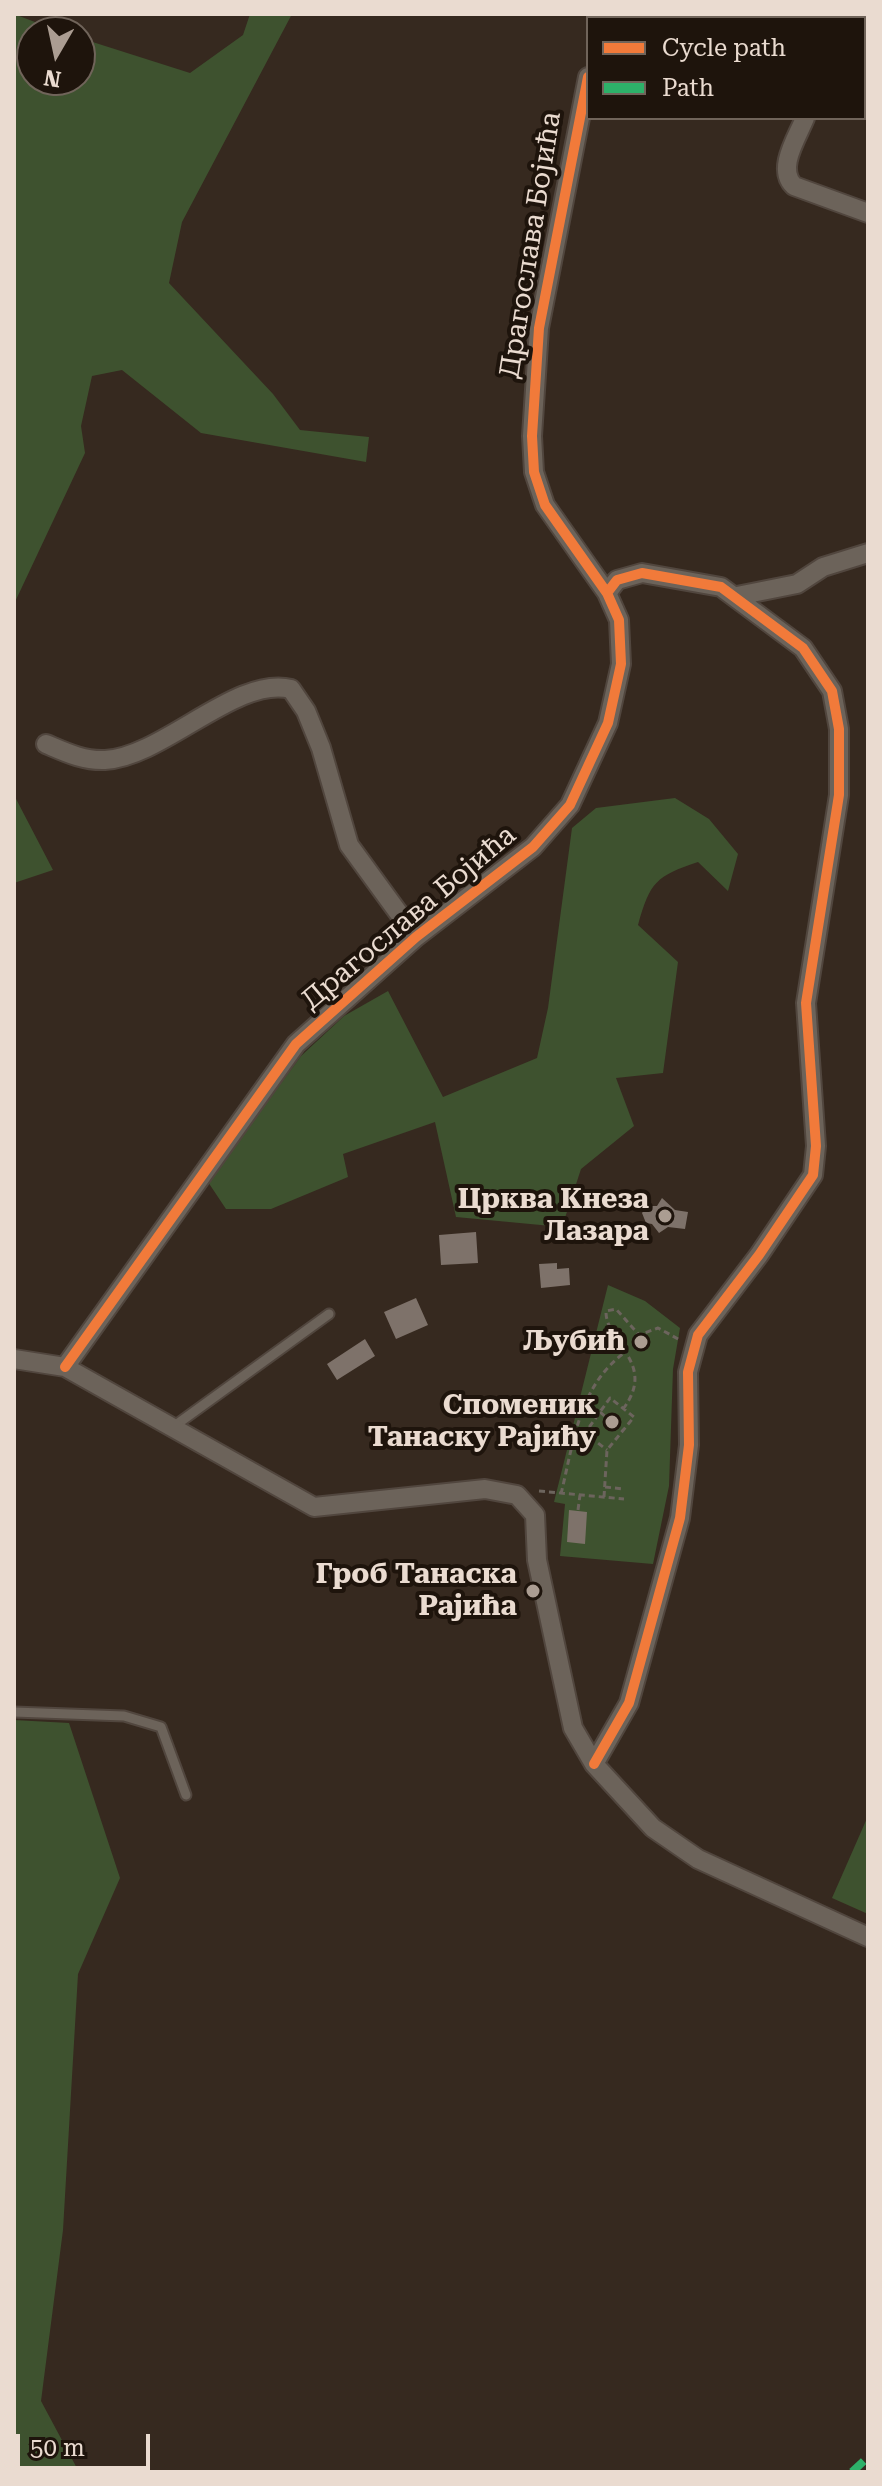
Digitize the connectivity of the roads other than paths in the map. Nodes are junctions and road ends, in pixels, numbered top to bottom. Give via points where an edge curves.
1 (586, 87) edge
2 (804, 120) edge
3 (868, 213) edge
4 (868, 553) edge
5 (607, 593) junction
6 (737, 596) junction
7 (46, 744) dead end
8 (416, 937) junction
9 (329, 1314) dead end
10 (14, 1359) edge
11 (65, 1367) junction
12 (173, 1427) junction
13 (14, 1712) edge
14 (594, 1764) junction
15 (186, 1795) dead end
16 (868, 1937) edge

1 - 5 street, Драгослава Бојића via 539,328 532,436 534,472 545,505
2 - 3 street via 785,172 788,180
4 - 6 street via 823,567 797,584
5 - 6 street via 617,580 642,573 721,587
5 - 8 street, Драгослава Бојића via 619,620 621,664 608,723 570,805 533,847
6 - 14 street via 803,648 832,691 839,729 839,795 806,1003 816,1146 813,1175 694,1345 680,1518 629,1703
7 - 8 street, Драгослава Бојића via 89,759 117,758 259,689 291,689 321,748 349,845
8 - 11 street, Драгослава Бојића via 296,1044
9 - 12 lane
10 - 11 street
11 - 12 street
12 - 14 street via 314,1507 485,1489 517,1495 535,1515 537,1560 573,1728
13 - 15 lane via 124,1716 161,1727
14 - 16 street via 653,1828 698,1859

